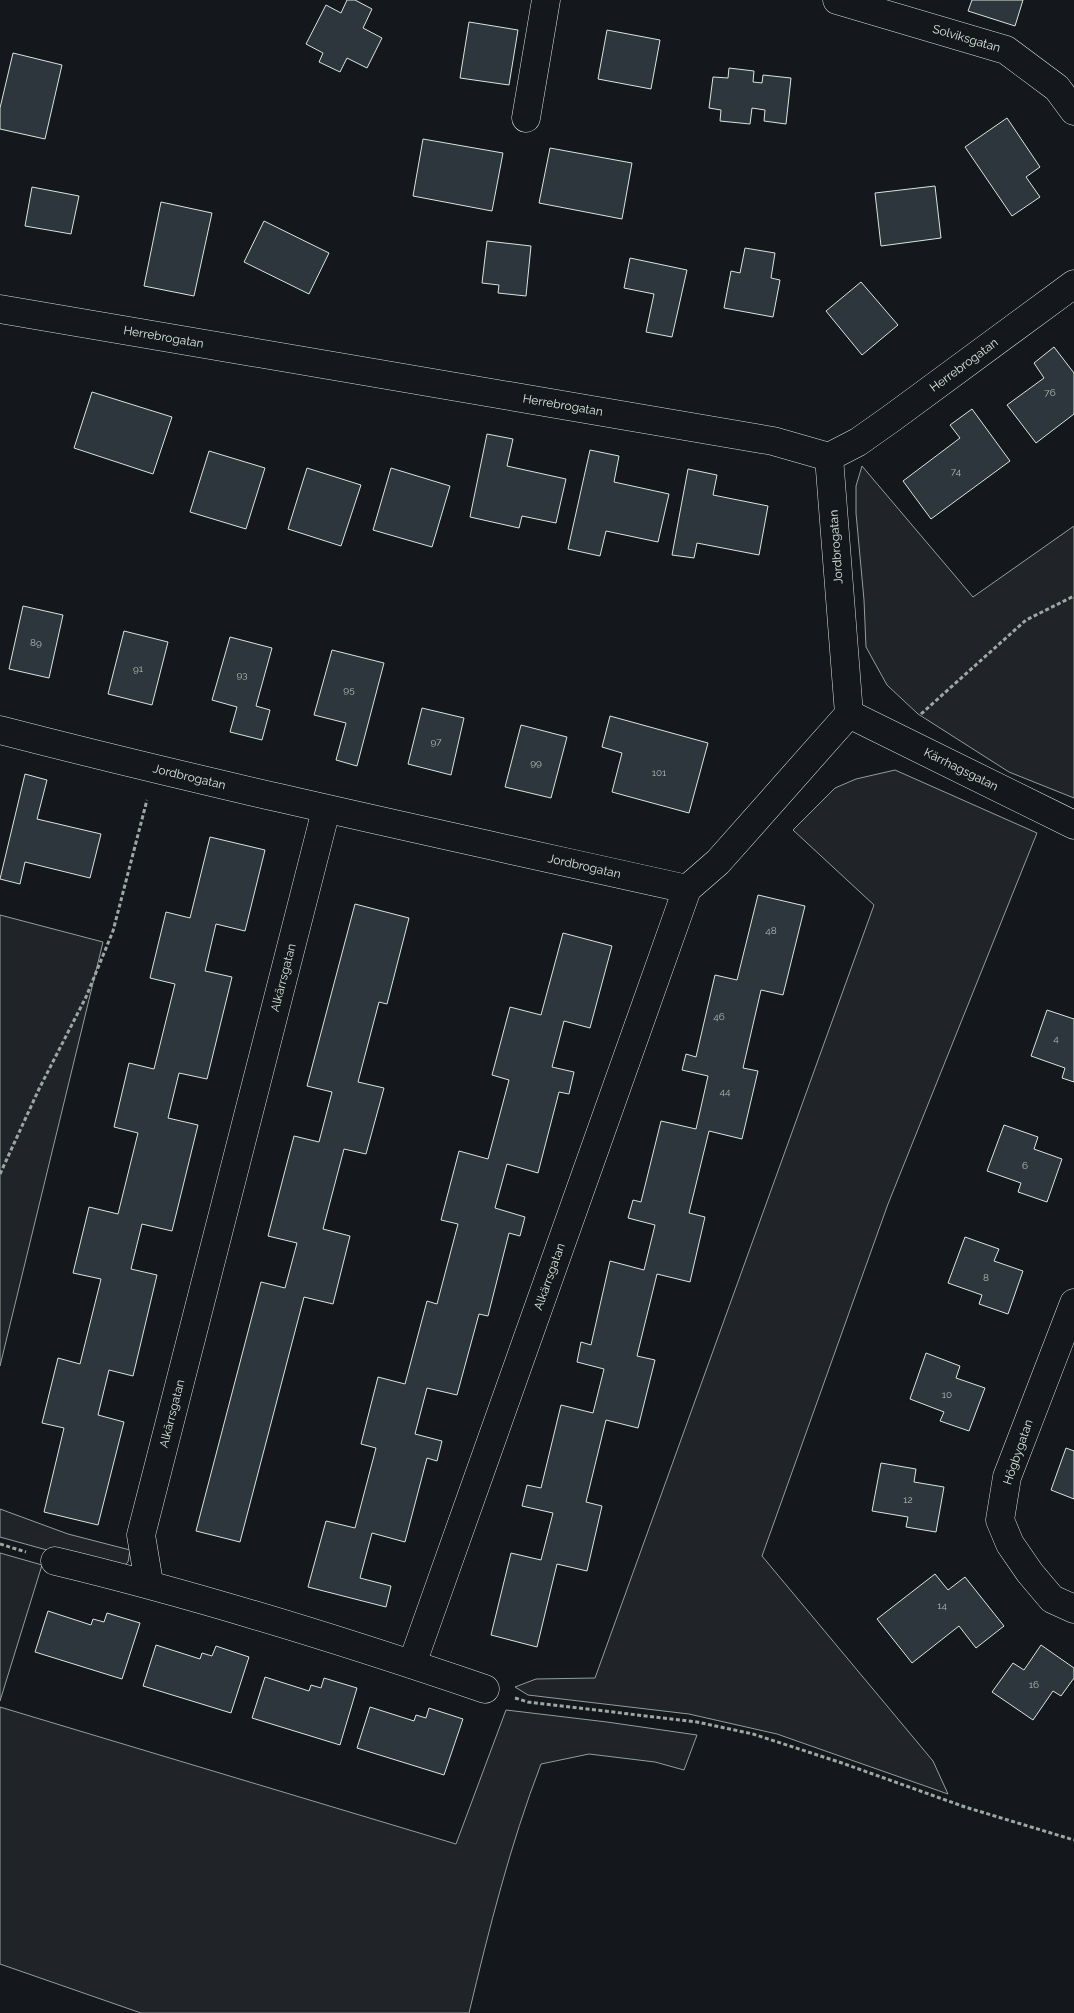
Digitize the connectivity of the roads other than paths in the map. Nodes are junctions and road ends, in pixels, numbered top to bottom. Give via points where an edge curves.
1 (546, 0) edge
2 (837, 0) edge
3 (1074, 111) edge
4 (526, 118) dead end
5 (1074, 284) edge
6 (0, 309) edge
7 (829, 457) junction
8 (849, 714) junction
9 (0, 730) edge
10 (326, 810) junction
11 (1074, 825) edge
12 (687, 889) junction
13 (1074, 1303) edge
14 (56, 1561) dead end
15 (149, 1583) junction
16 (1074, 1609) edge
17 (412, 1664) junction
18 (486, 1689) road end

1 - 4 street
2 - 3 street, Solviksgatan via 1006,50 1057,88
5 - 7 street, Herrebrogatan via 892,418 858,442
6 - 7 street, Herrebrogatan via 763,439
7 - 8 street, Jordbrogatan
8 - 11 street, Kärrhagsgatan
8 - 12 street via 718,862
9 - 10 street, Jordbrogatan
10 - 12 street, Jordbrogatan
10 - 15 street, Alkärrsgatan via 141,1535
12 - 17 street, Alkärrsgatan
13 - 16 street, Högbygatan via 1007,1477 1000,1520 1010,1544 1046,1593
14 - 15 street
15 - 17 street
17 - 18 street

